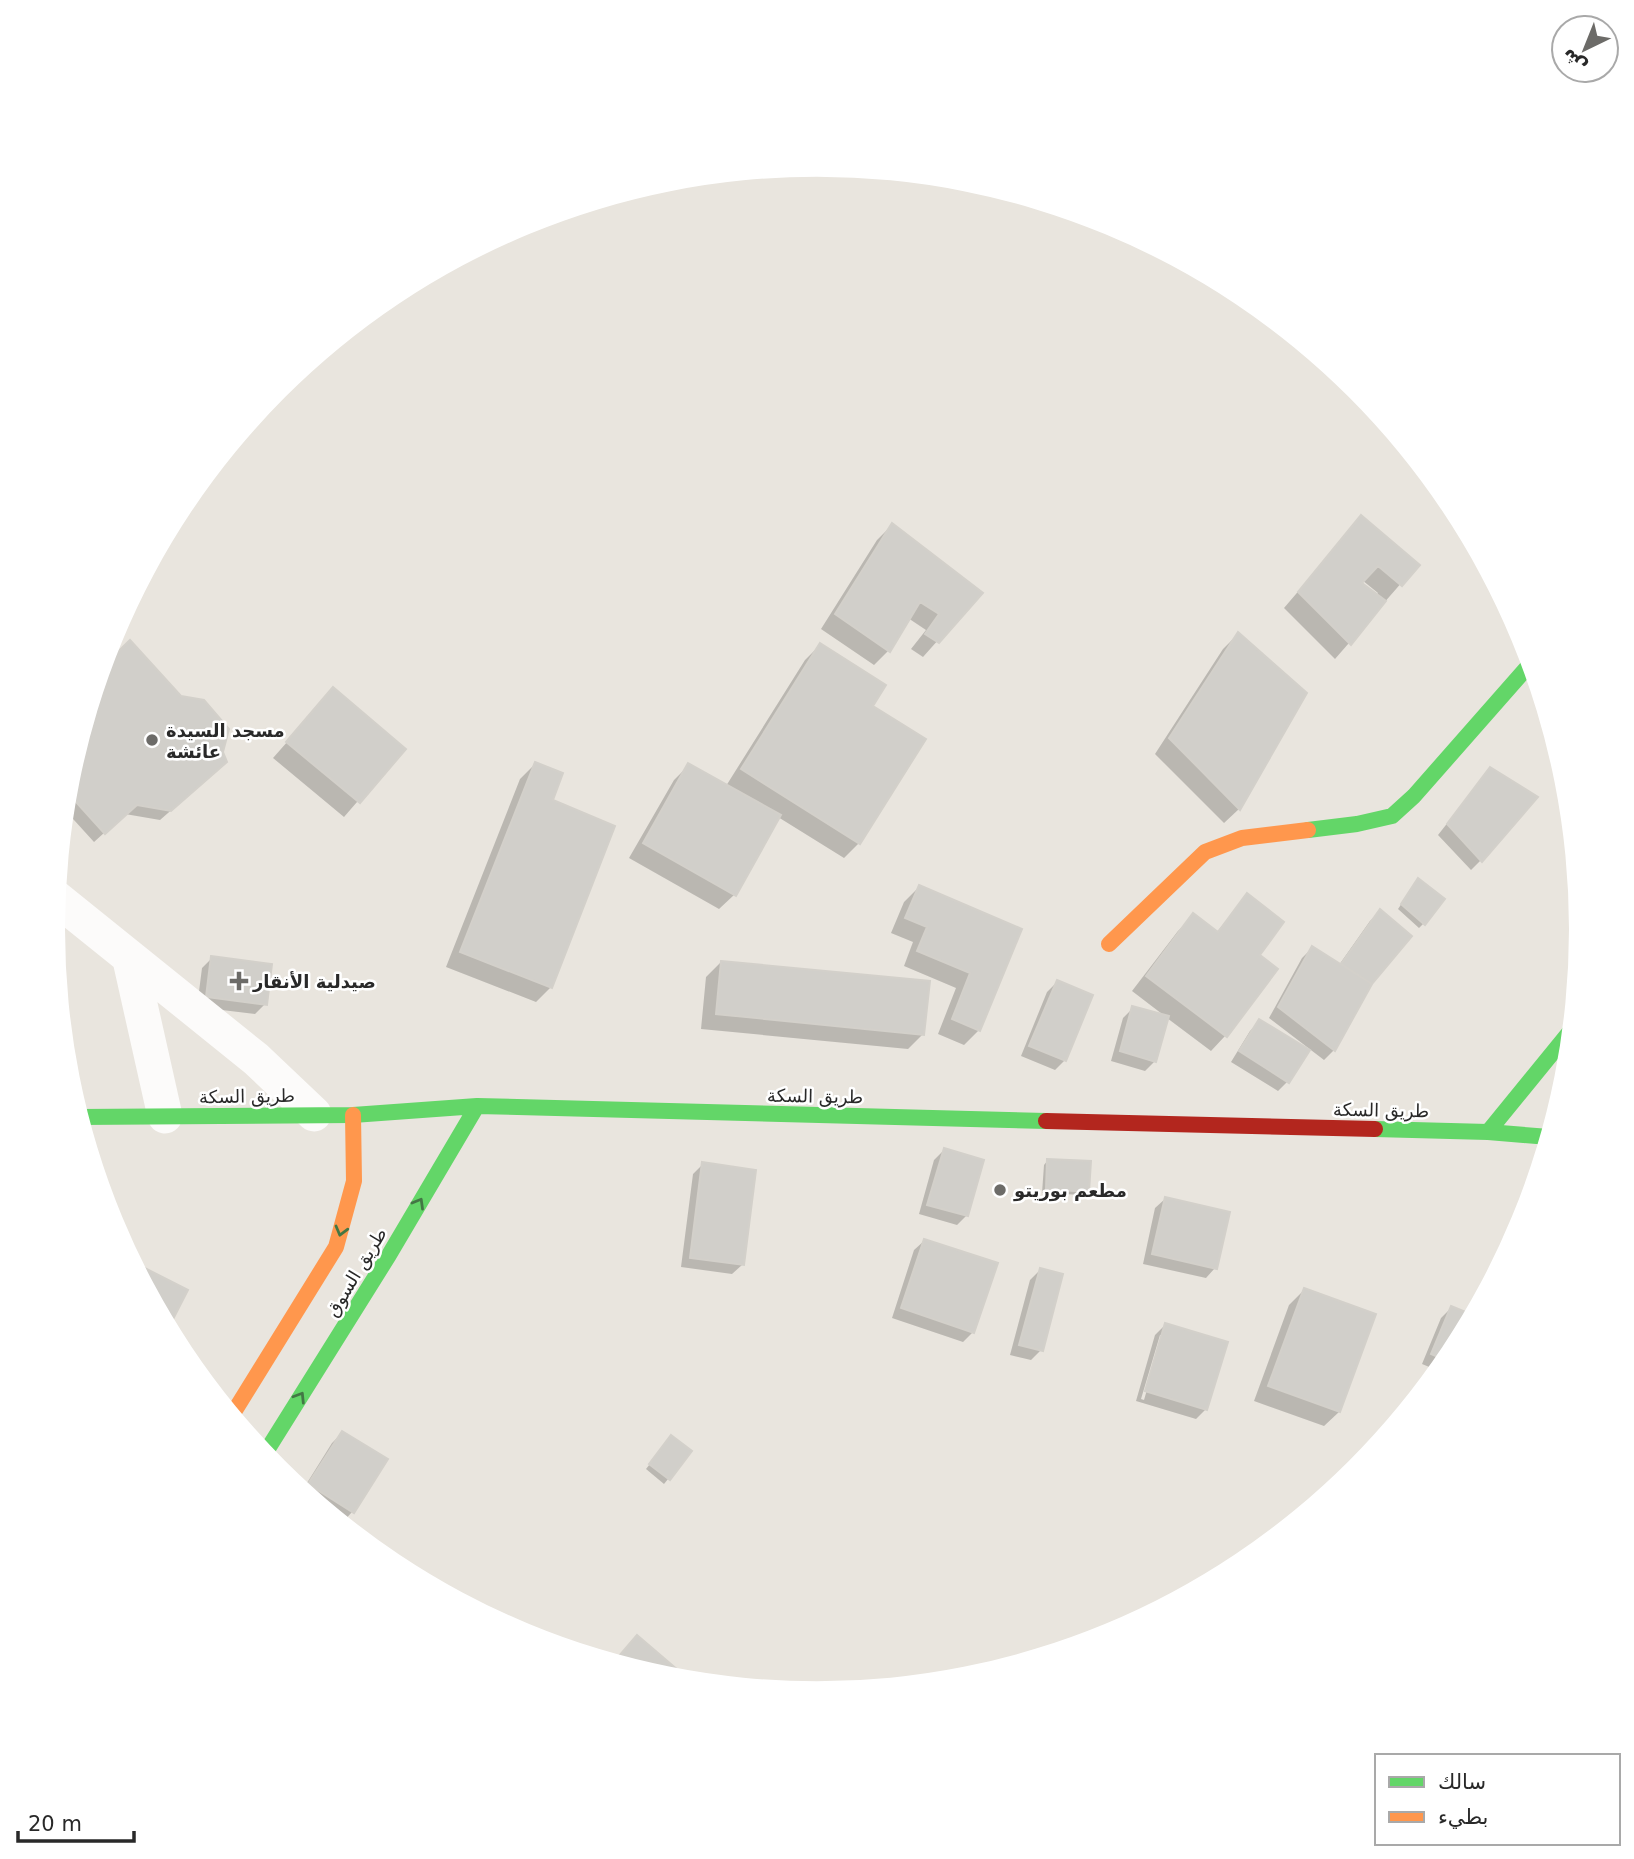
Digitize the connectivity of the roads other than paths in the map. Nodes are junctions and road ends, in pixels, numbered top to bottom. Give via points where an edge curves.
1 (1523, 672) edge
2 (65, 907) edge
3 (1109, 944) dead end
4 (130, 960) junction
5 (1560, 1043) edge
6 (477, 1106) junction
7 (314, 1114) junction
8 (353, 1115) junction
9 (165, 1116) junction
10 (88, 1117) edge
11 (1488, 1132) junction
12 (1540, 1136) edge
13 (237, 1407) edge
14 (270, 1445) edge

1 - 3 main road via 1392,816 1242,838 1205,852
2 - 4 street
4 - 7 street via 256,1059
4 - 9 street
5 - 11 main road
6 - 8 main road, طريق السكة
6 - 11 main road, طريق السكة
14 -> 6 main road, طريق السوق
7 - 8 main road, طريق السكة
7 - 9 main road, طريق السكة
8 -> 13 main road, طريق السوق via 354,1181 336,1247
9 - 10 main road, طريق السكة
11 - 12 main road, طريق السكة

